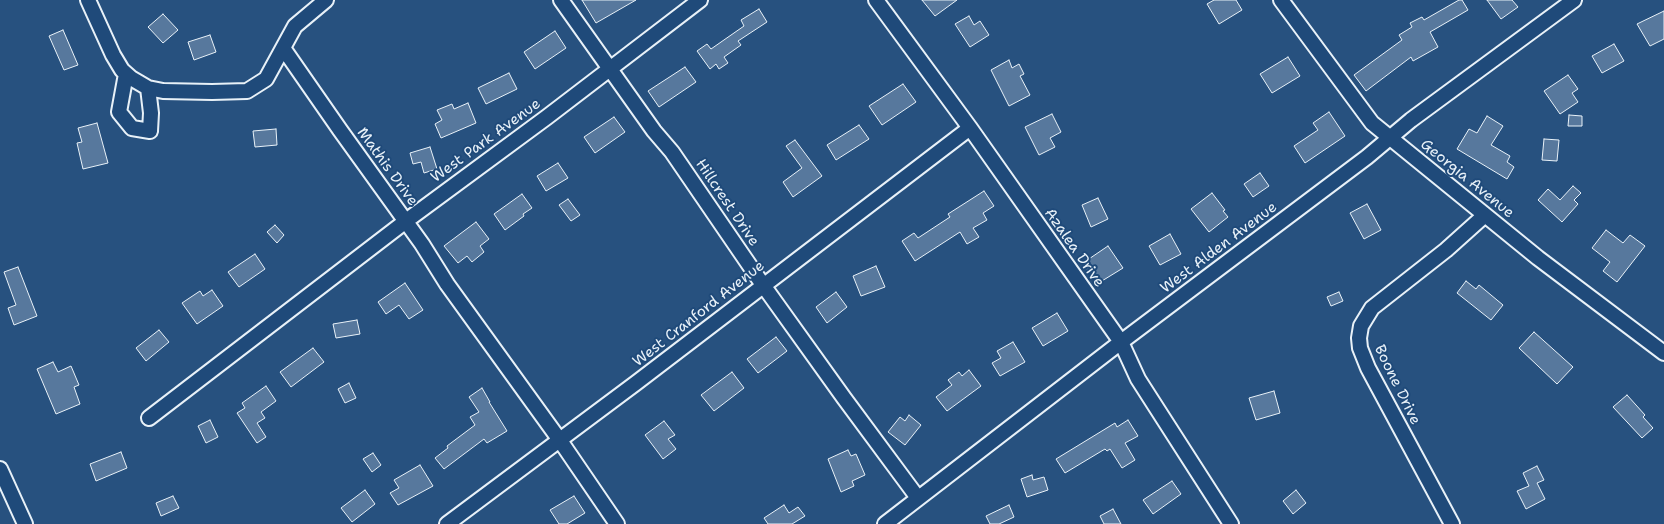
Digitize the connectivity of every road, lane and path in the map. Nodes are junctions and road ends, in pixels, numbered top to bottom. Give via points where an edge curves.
1 (88, 0) edge
2 (326, 0) edge
3 (561, 0) edge
4 (700, 0) edge
5 (876, 0) edge
6 (1281, 0) edge
7 (1574, 0) edge
8 (1557, 5) edge
9 (283, 48) junction
10 (610, 69) junction
11 (126, 74) junction
12 (148, 88) junction
13 (970, 128) junction
14 (1390, 138) junction
15 (1485, 215) junction
16 (406, 221) junction
17 (763, 285) junction
18 (1121, 342) junction
19 (1664, 353) edge
20 (149, 418) dead end
21 (559, 439) junction
22 (0, 469) edge
23 (918, 498) junction
24 (25, 524) edge
25 (447, 524) edge
26 (617, 524) edge
27 (885, 524) edge
28 (1231, 524) edge
29 (1452, 524) edge

1 - 11 street via 113,55
2 - 9 street via 295,26
3 - 10 street, Hillcrest Drive
4 - 10 street, West Park Avenue
5 - 13 street, Azalea Drive
6 - 14 street, Georgia Avenue via 1372,122
7 - 8 street, West Alden Avenue
8 - 14 street, West Alden Avenue
9 - 12 street via 266,79 247,91 163,91
9 - 16 street, Mathis Drive
10 - 16 street, West Park Avenue
10 - 17 street, Hillcrest Drive via 672,152
11 - 12 street
11 - 12 street via 119,112 132,128 150,131 152,113
13 - 17 street, West Cranford Avenue
13 - 18 street, Azalea Drive
14 - 15 street, Georgia Avenue
14 - 18 street, West Alden Avenue
15 - 19 street, Georgia Avenue
15 - 29 street, Boone Drive via 1372,308 1361,326 1359,338 1368,368
16 - 20 street, West Park Avenue
16 - 21 street, Mathis Drive via 447,284
17 - 21 street, West Cranford Avenue
17 - 23 street, Hillcrest Drive
18 - 23 street, West Alden Avenue
18 - 28 street, Azalea Drive via 1138,379
21 - 25 street, West Cranford Avenue
21 - 26 street, Mathis Drive
22 - 24 street
23 - 27 street, West Alden Avenue

